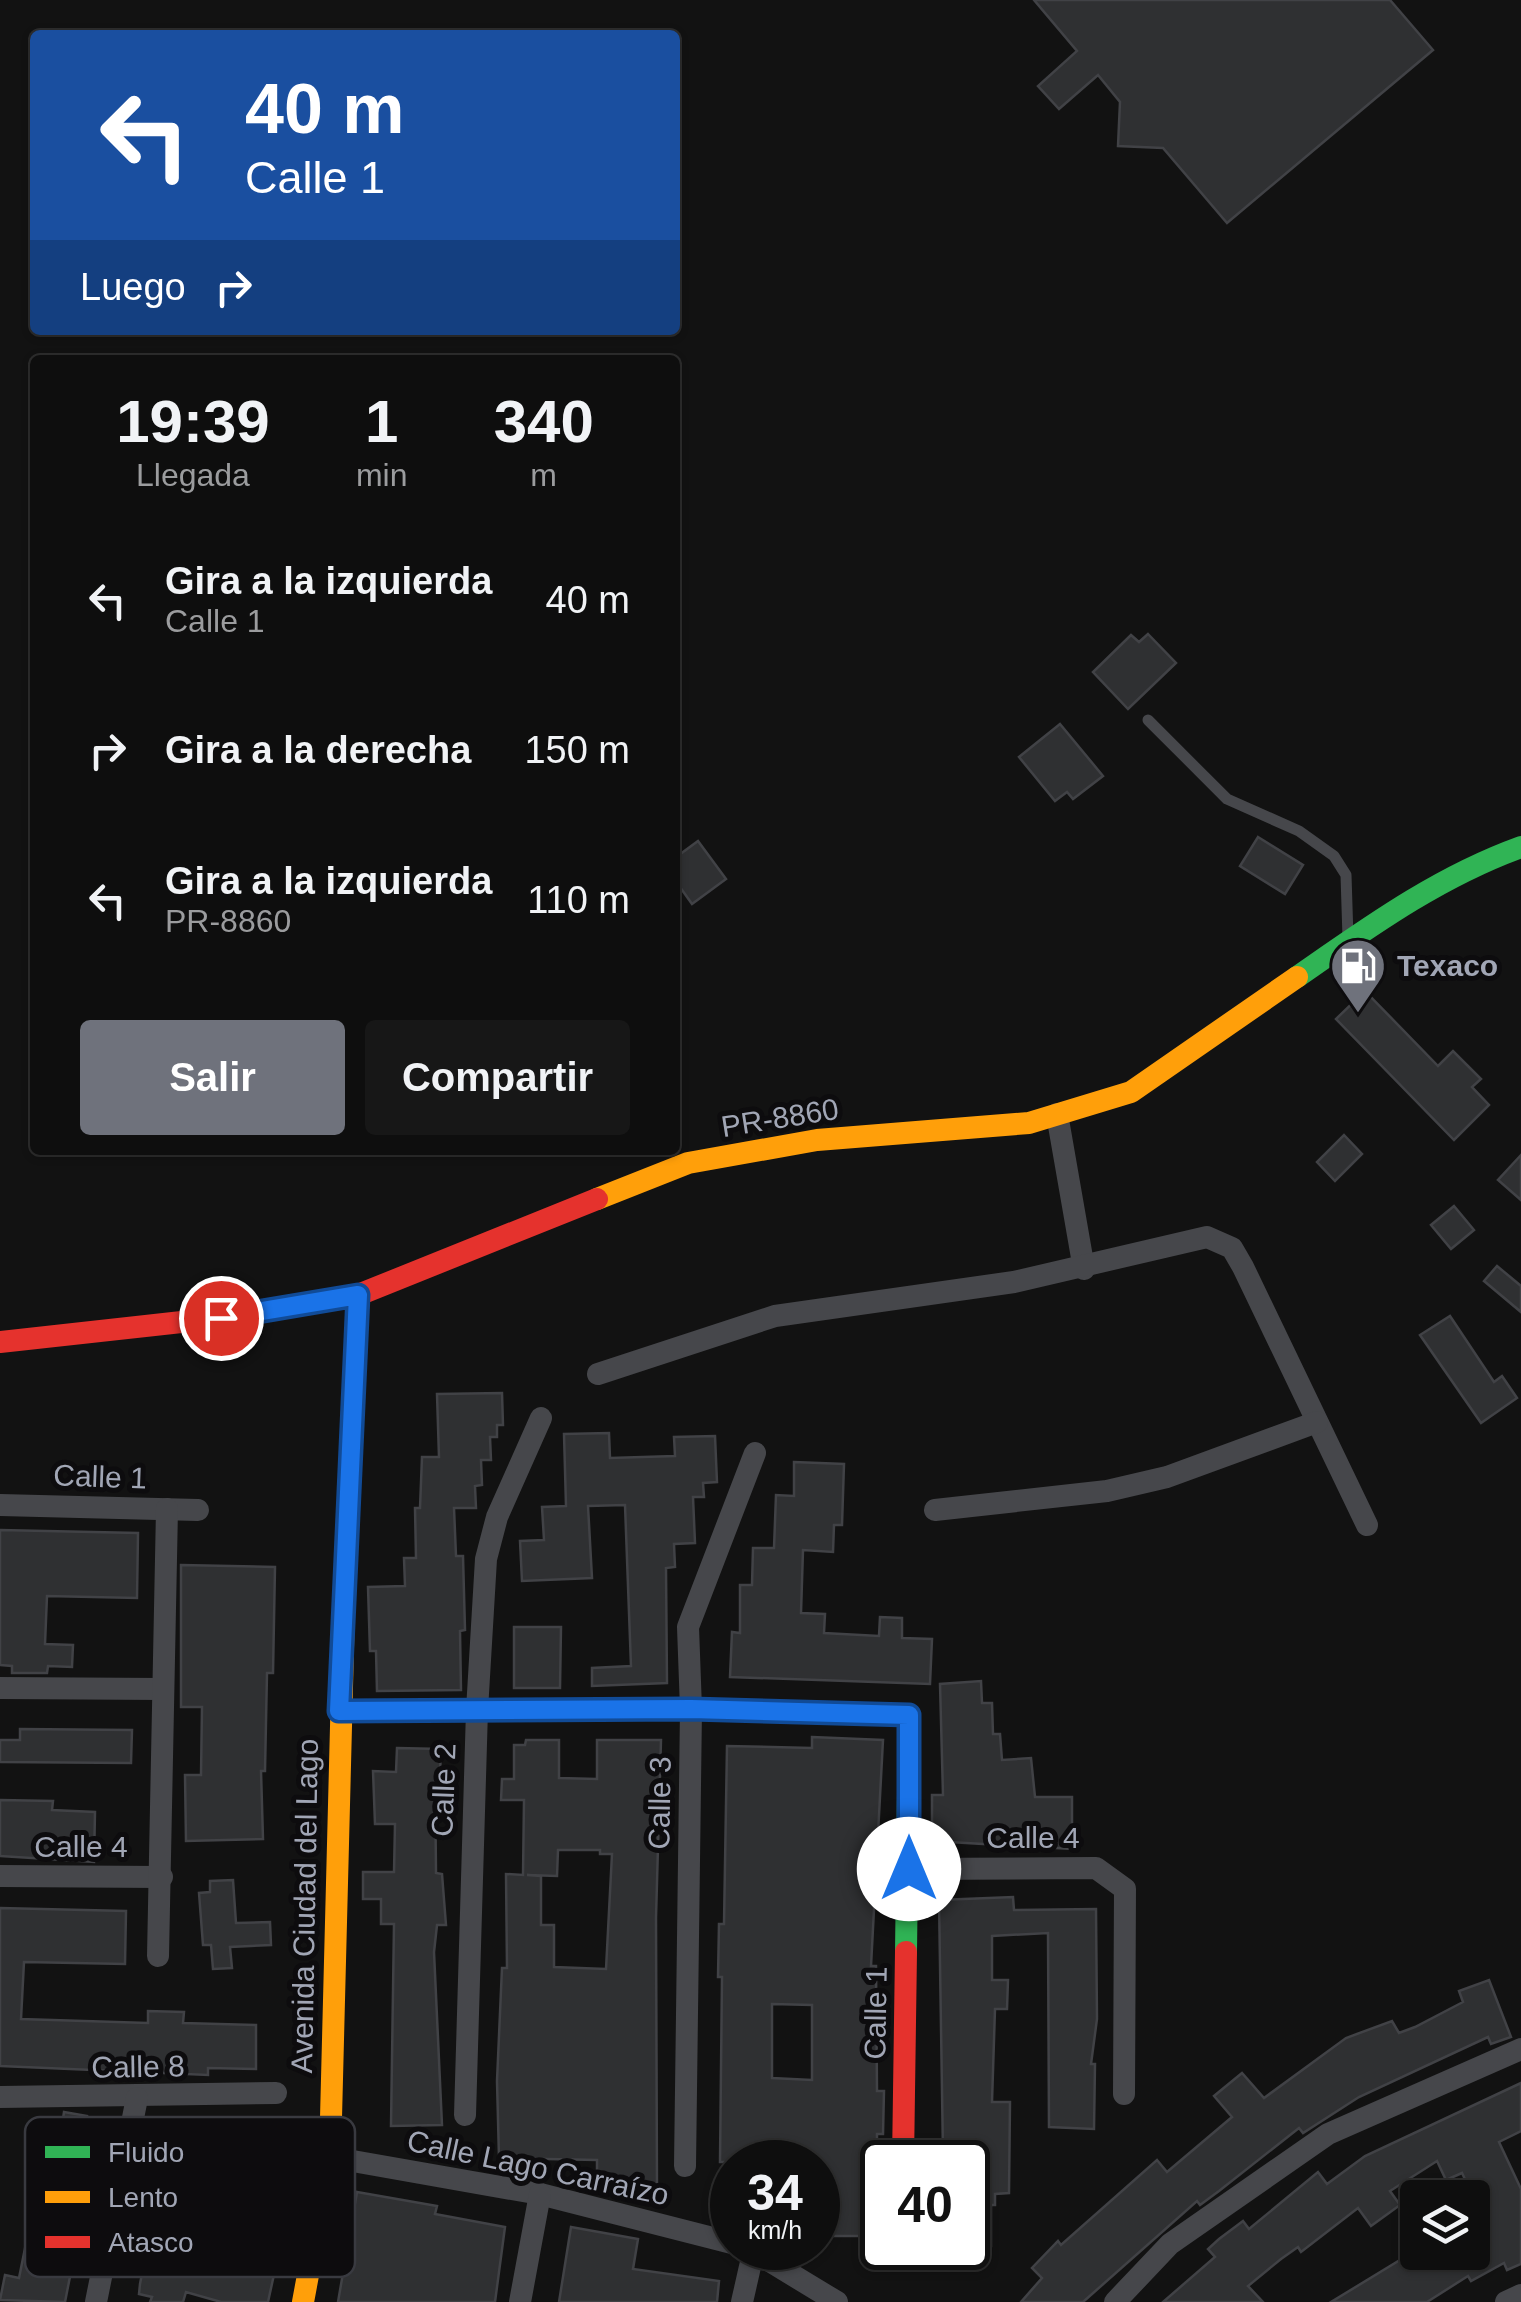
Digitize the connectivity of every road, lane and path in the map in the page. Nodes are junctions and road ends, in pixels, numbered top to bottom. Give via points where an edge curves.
1 (1148, 720) dead end
2 (1521, 847) edge
3 (1348, 942) junction
4 (1057, 1114) junction
5 (1084, 1269) junction
6 (358, 1295) junction
7 (0, 1342) edge
8 (598, 1374) dead end
9 (542, 1418) dead end
10 (1317, 1422) junction
11 (755, 1453) dead end
12 (0, 1504) edge
13 (167, 1510) junction
14 (198, 1510) dead end
15 (935, 1510) dead end
16 (1366, 1525) dead end
17 (0, 1688) edge
18 (163, 1689) junction
19 (691, 1709) junction
20 (477, 1710) junction
21 (339, 1711) junction
22 (909, 1869) junction
23 (0, 1876) edge
24 (162, 1877) junction
25 (158, 1956) dead end
26 (1521, 2049) edge
27 (276, 2093) dead end
28 (1124, 2094) dead end
29 (0, 2097) edge
30 (137, 2098) junction
31 (466, 2115) dead end
32 (133, 2117) edge
33 (331, 2117) edge
34 (904, 2140) edge
35 (355, 2162) edge
36 (685, 2166) dead end
37 (540, 2194) junction
38 (710, 2238) edge
39 (744, 2270) edge
40 (783, 2270) edge
41 (101, 2277) edge
42 (308, 2277) edge
43 (1521, 2295) edge
44 (96, 2302) edge
45 (303, 2302) edge
46 (520, 2302) edge
47 (742, 2302) edge
48 (837, 2302) edge
49 (1115, 2302) edge
50 (1506, 2302) edge

1 - 3 lane via 1226,799 1299,831 1334,856 1346,875
2 - 3 street, PR-8860 / PR-8860 via 1410,898
3 - 4 street, PR-8860 / PR-8860 via 1131,1092
4 - 5 street
4 - 6 street, PR-8860 / PR-8860 via 816,1140 688,1163
5 - 8 street via 776,1316
5 - 10 street via 1208,1237 1232,1248
6 - 7 street, PR-8860 / PR-8860 via 245,1315
6 - 21 street, Avenida Ciudad del Lago
9 - 20 street, Calle 2 via 497,1517 486,1559
10 - 15 street via 1167,1477 1107,1491
10 - 16 street
11 - 19 street, Calle 3 via 688,1627
12 - 13 street, Calle 1
13 - 14 street, Calle 1
13 - 18 street
17 - 18 street
18 - 24 street
19 - 20 street, Calle 1
19 - 22 street, Calle 1 via 909,1715
19 - 36 street, Calle 3
20 - 21 street, Calle 1
20 - 31 street, Calle 2
21 - 33 street, Avenida Ciudad del Lago
22 - 28 street, Calle 4 via 1096,1868 1115,1878 1125,1889
22 - 34 street, Calle 1
23 - 24 street, Calle 4
24 - 25 street
26 - 49 street via 1328,2134 1170,2244
27 - 30 street, Calle 8
29 - 30 street, Calle 8
30 - 32 street
35 - 37 street, Calle Lago Carraízo
37 - 38 street, Calle Lago Carraízo
37 - 46 street
39 - 47 street
40 - 48 street, Calle Lago Carraízo
41 - 44 street
42 - 45 street, Avenida Ciudad del Lago
43 - 50 street

